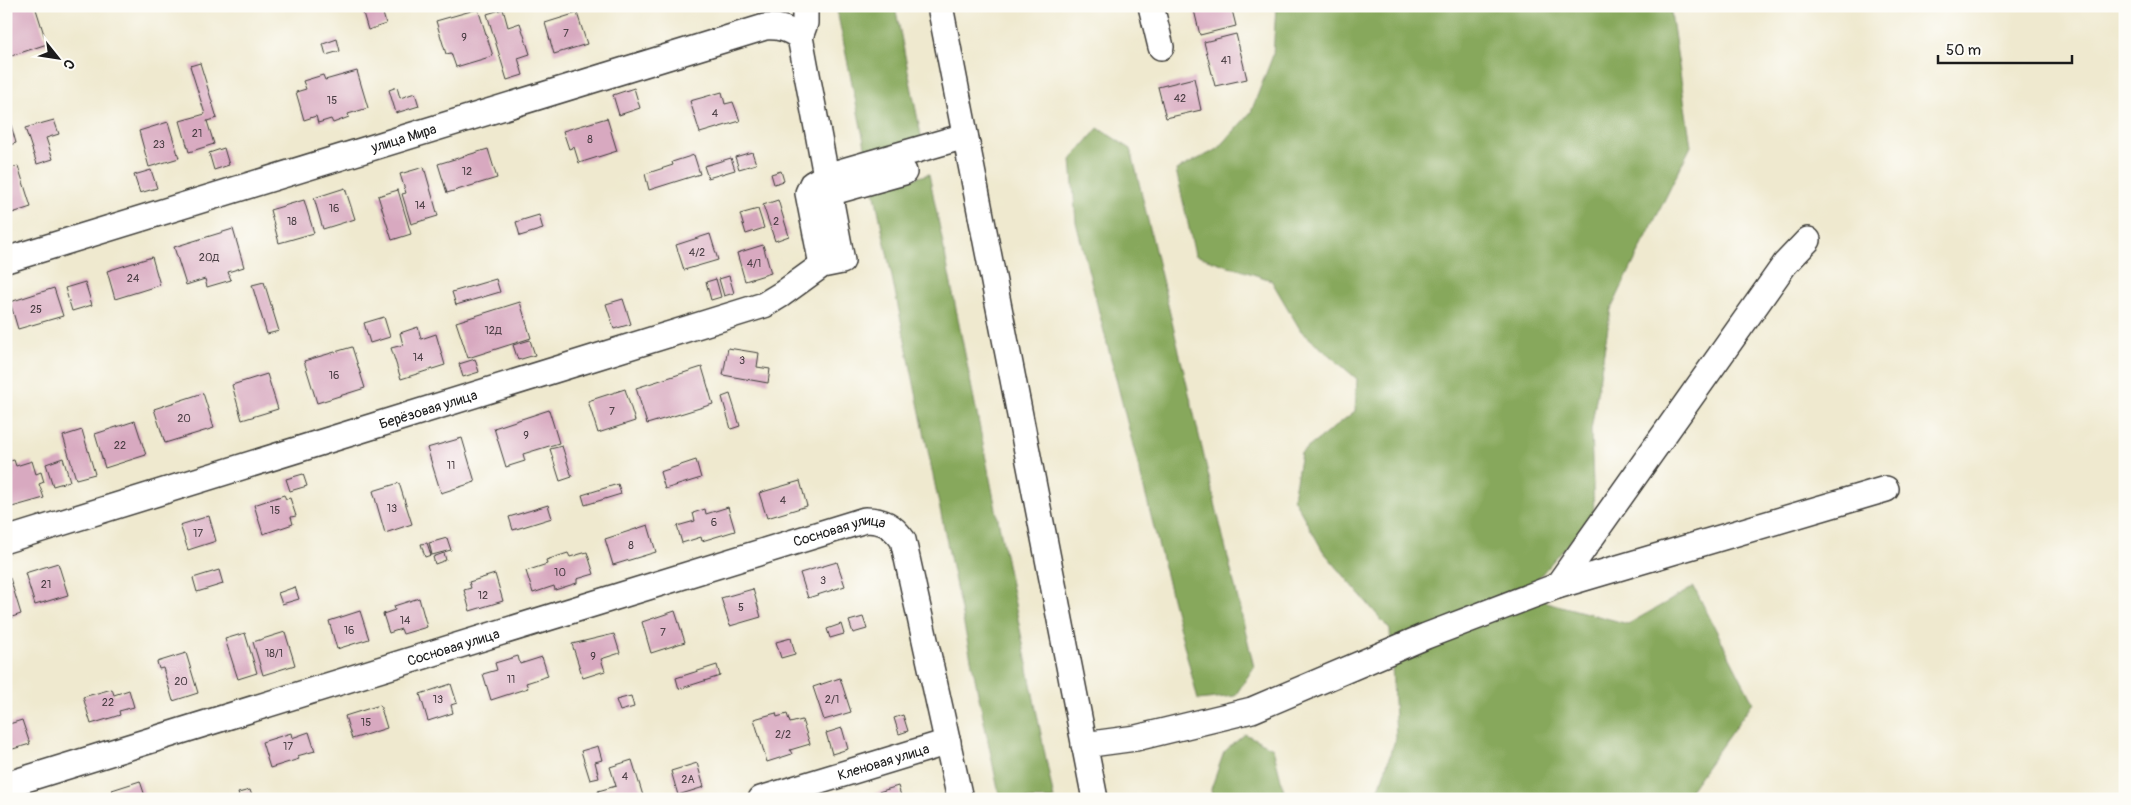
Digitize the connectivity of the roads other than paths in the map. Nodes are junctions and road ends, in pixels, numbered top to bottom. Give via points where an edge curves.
1 (805, 6) edge
2 (940, 6) edge
3 (1151, 6) edge
4 (800, 37) junction
5 (1160, 47) dead end
6 (967, 144) junction
7 (828, 185) junction
8 (1808, 240) dead end
9 (6, 260) edge
10 (1886, 489) dead end
11 (6, 540) edge
12 (1557, 586) junction
13 (948, 742) junction
14 (1084, 745) junction
15 (6, 785) edge
16 (761, 799) edge
17 (960, 799) edge
18 (1095, 799) edge

1 - 4 street via 805,23
2 - 6 street
3 - 5 street
4 - 7 street
4 - 9 street, улица Мира via 788,29 765,27
6 - 7 street
6 - 14 street
7 - 11 street, Берёзовая улица via 812,184 808,193 832,263 764,305
8 - 12 street via 1785,264
10 - 12 street
12 - 14 street via 1426,636 1252,710 1136,738
13 - 15 street, Сосновая улица via 903,540 889,524 864,520
13 - 16 street, Кленовая улица
13 - 17 street
14 - 18 street

